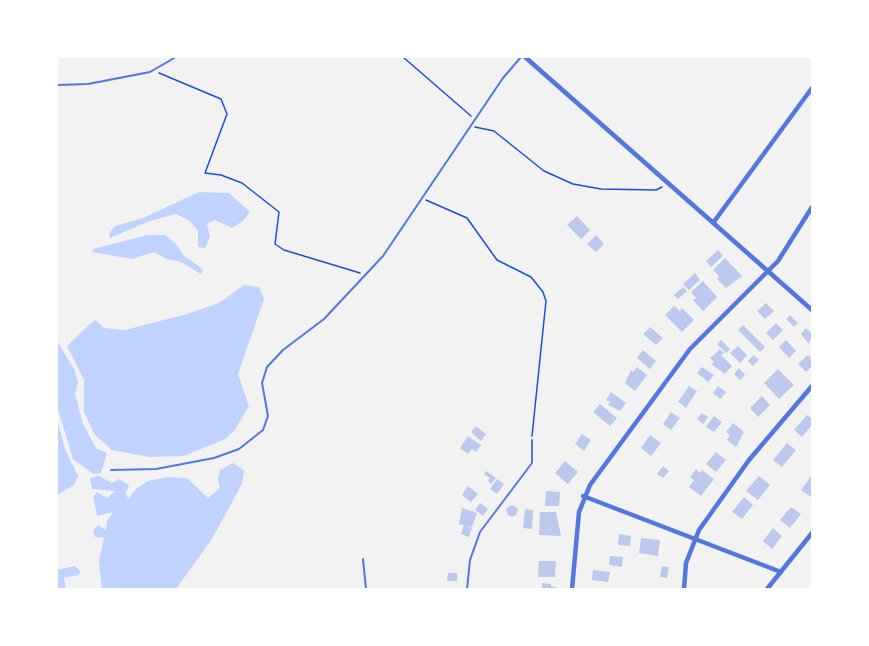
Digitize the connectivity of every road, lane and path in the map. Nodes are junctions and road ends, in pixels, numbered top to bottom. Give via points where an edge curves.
1 (176, 57) edge
2 (404, 57) edge
3 (523, 57) edge
4 (147, 73) junction
5 (57, 85) edge
6 (812, 88) edge
7 (476, 120) junction
8 (472, 126) junction
9 (668, 183) junction
10 (422, 199) junction
11 (812, 207) edge
12 (713, 223) junction
13 (768, 273) junction
14 (365, 277) junction
15 (812, 310) edge
16 (812, 386) edge
17 (532, 440) joint
18 (111, 470) dead end
19 (583, 496) junction
20 (812, 533) edge
21 (695, 538) junction
22 (363, 559) dead end
23 (781, 572) junction
24 (366, 589) edge
25 (467, 589) edge
26 (572, 589) edge
27 (684, 589) edge
28 (766, 589) edge

1 - 4 lane
2 - 7 path
3 - 7 lane via 503,78
3 - 9 street
4 - 5 lane via 88,84
4 - 14 path via 165,73 221,99 227,114 205,173 242,183 279,212 275,244
6 - 12 street
7 - 8 lane
8 - 9 path via 494,131 544,171 573,184 656,190
8 - 10 lane
9 - 12 street
10 - 14 lane via 399,236
10 - 17 path via 467,218 497,260 531,277 543,292 546,301
11 - 13 street
12 - 13 street
13 - 15 street
13 - 19 street via 690,349
14 - 18 lane via 324,319 267,367 262,383 268,416 263,430 255,437 239,449 196,462 133,471
16 - 21 street via 749,460
17 - 25 lane via 532,463 480,532 470,560
19 - 21 street
19 - 26 street
20 - 23 street
21 - 23 street
21 - 27 street via 686,563
22 - 24 lane
23 - 28 street

